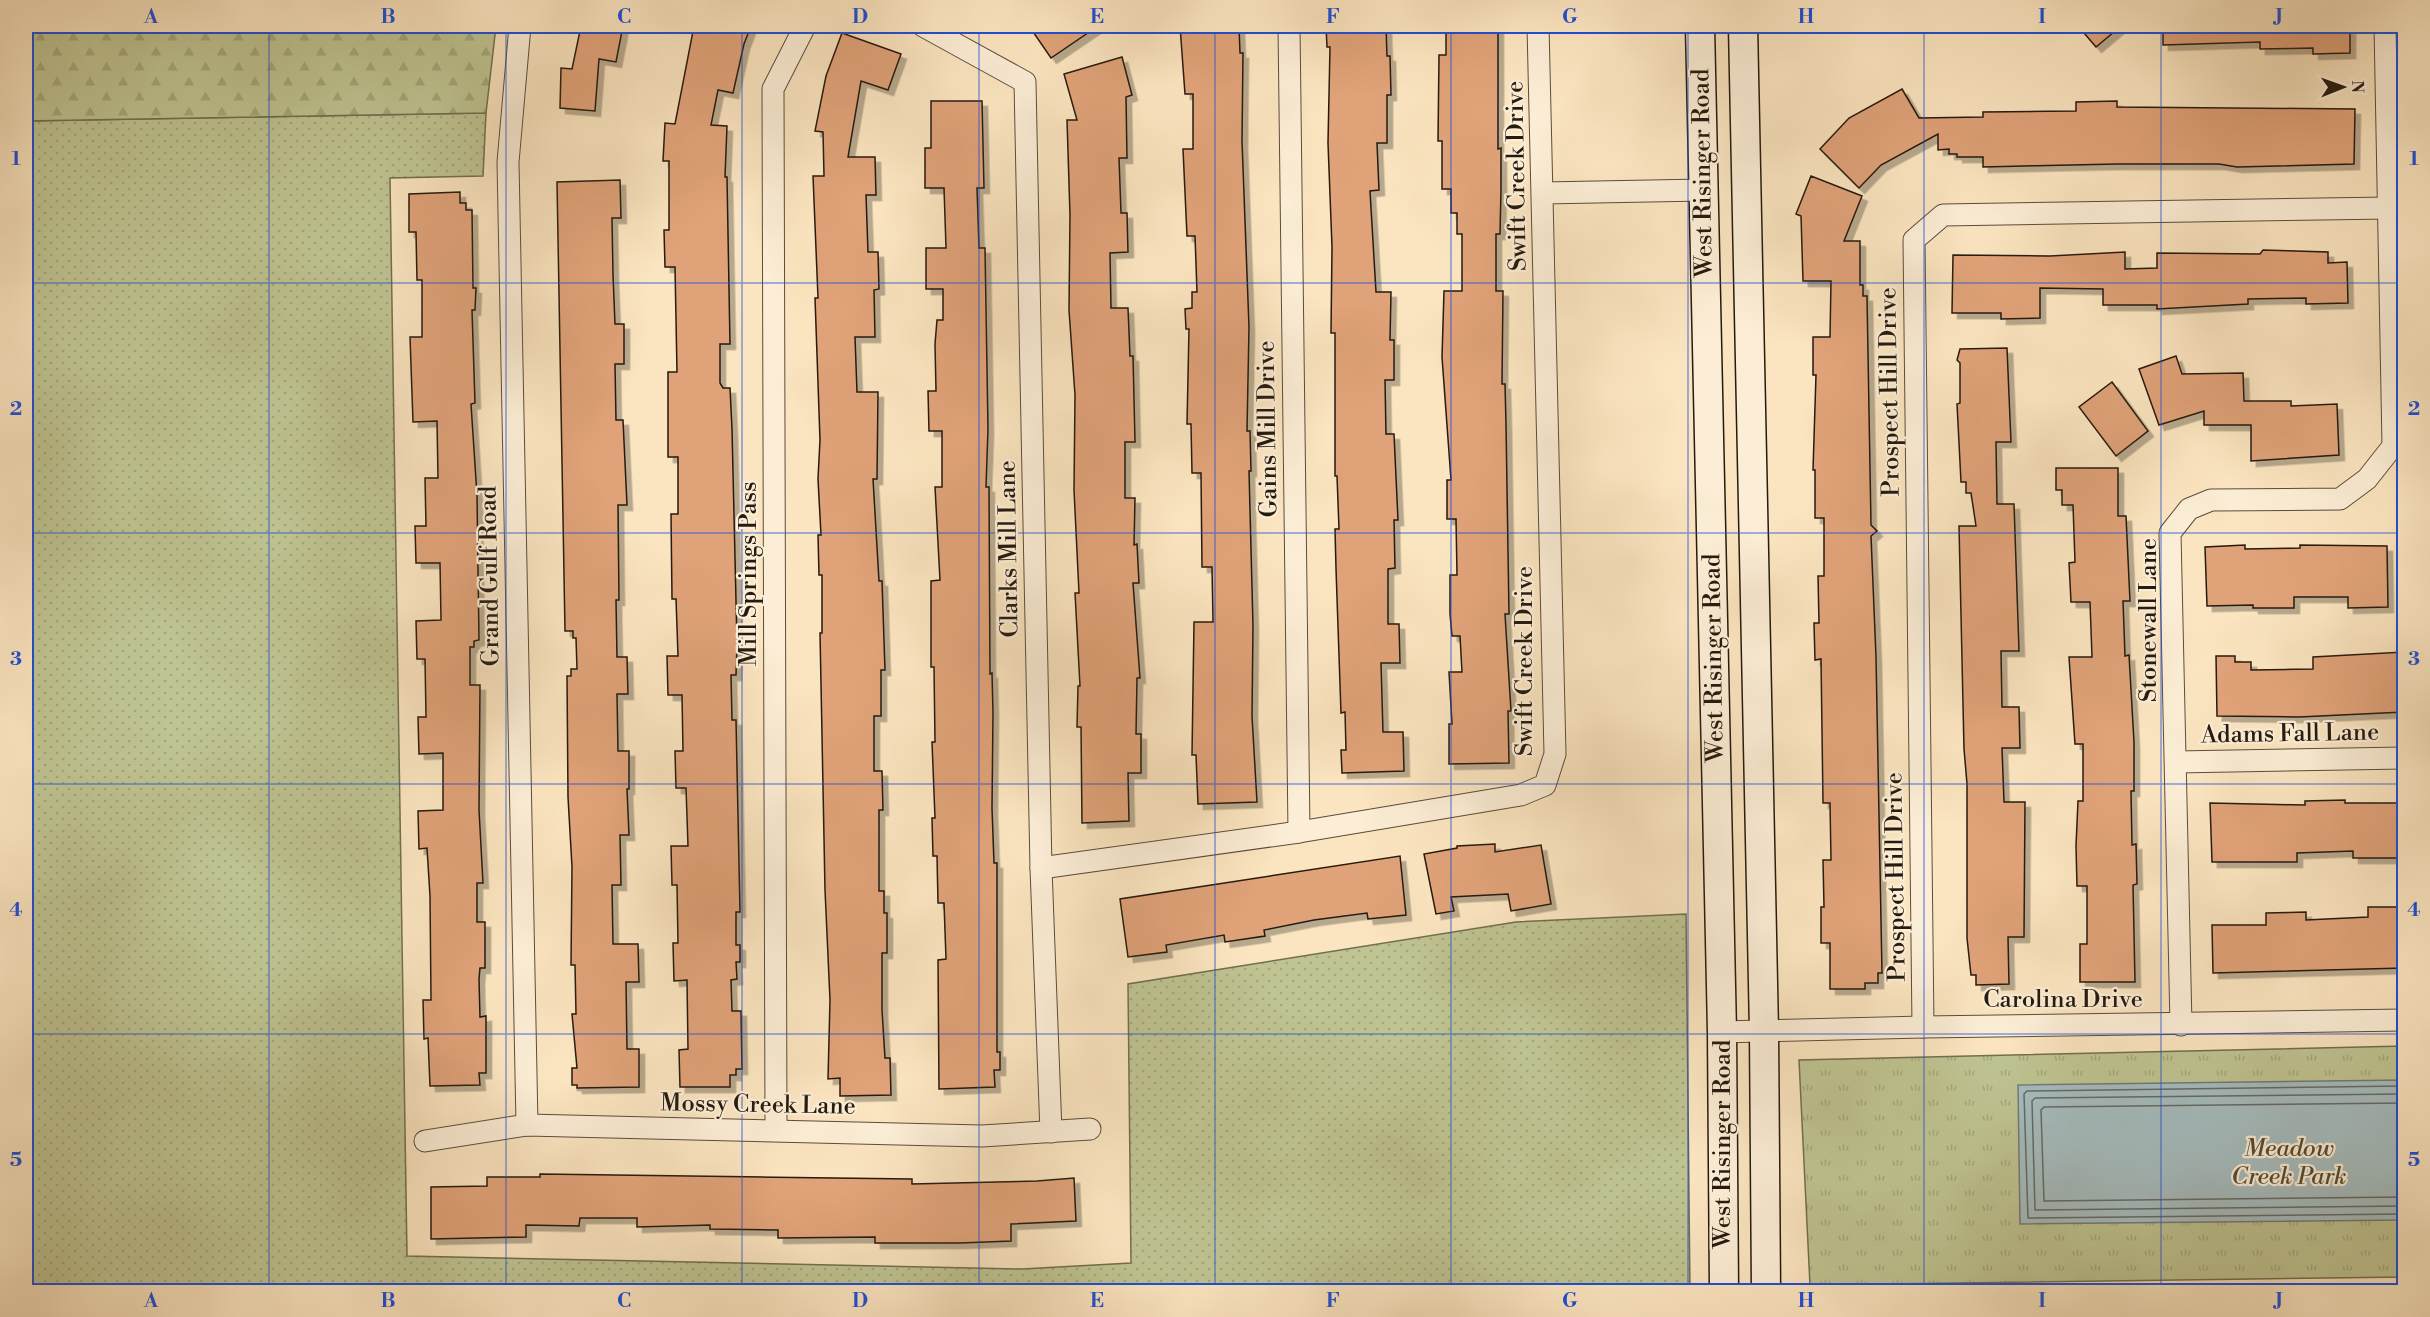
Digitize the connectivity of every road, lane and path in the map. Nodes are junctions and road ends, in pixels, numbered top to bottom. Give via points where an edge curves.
1 (520, 26) edge
2 (805, 26) edge
3 (923, 26) edge
4 (1288, 26) edge
5 (1539, 26) edge
6 (1700, 26) edge
7 (1743, 26) edge
8 (2385, 26) edge
9 (1703, 190) junction
10 (1543, 193) junction
11 (2389, 208) junction
12 (2404, 758) edge
13 (2176, 762) junction
14 (1299, 832) junction
15 (1041, 868) junction
16 (2404, 1020) edge
17 (2181, 1025) junction
18 (1923, 1027) junction
19 (1764, 1031) junction
20 (1722, 1032) junction
21 (527, 1125) junction
22 (1090, 1129) dead end
23 (776, 1130) junction
24 (1051, 1132) junction
25 (425, 1141) dead end
26 (1726, 1287) edge
27 (1766, 1292) edge

1 - 21 street, Grand Gulf Road via 508,162
2 - 23 street, Mill Springs Pass via 773,89
3 - 15 street, Clarks Mill Lane via 1025,82
4 - 14 street, Gains Mill Drive
5 - 10 street, Swift Creek Drive
6 - 9 main road, West Risinger Road
7 - 19 main road, West Risinger Road
8 - 11 street, Stonewall Lane
9 - 10 street
9 - 20 main road, West Risinger Road
10 - 14 street, Swift Creek Drive via 1555,754 1545,784 1521,795
11 - 13 street, Stonewall Lane via 2393,446 2367,479 2340,499 2211,500 2189,509 2170,533
11 - 18 street, Prospect Hill Drive via 1943,215 1914,240
12 - 13 street, Adams Fall Lane
13 - 17 street, Stonewall Lane
14 - 15 street, Swift Creek Drive
15 - 24 street, Clarks Mill Lane
16 - 17 street, Carolina Drive
17 - 18 street, Carolina Drive
18 - 19 street, Carolina Drive
19 - 20 street, Carolina Drive
19 - 27 main road, West Risinger Road
20 - 26 main road, West Risinger Road
21 - 23 street, Mossy Creek Lane
21 - 25 street, Mossy Creek Lane
22 - 24 street, Mossy Creek Lane
23 - 24 street, Mossy Creek Lane via 982,1136

